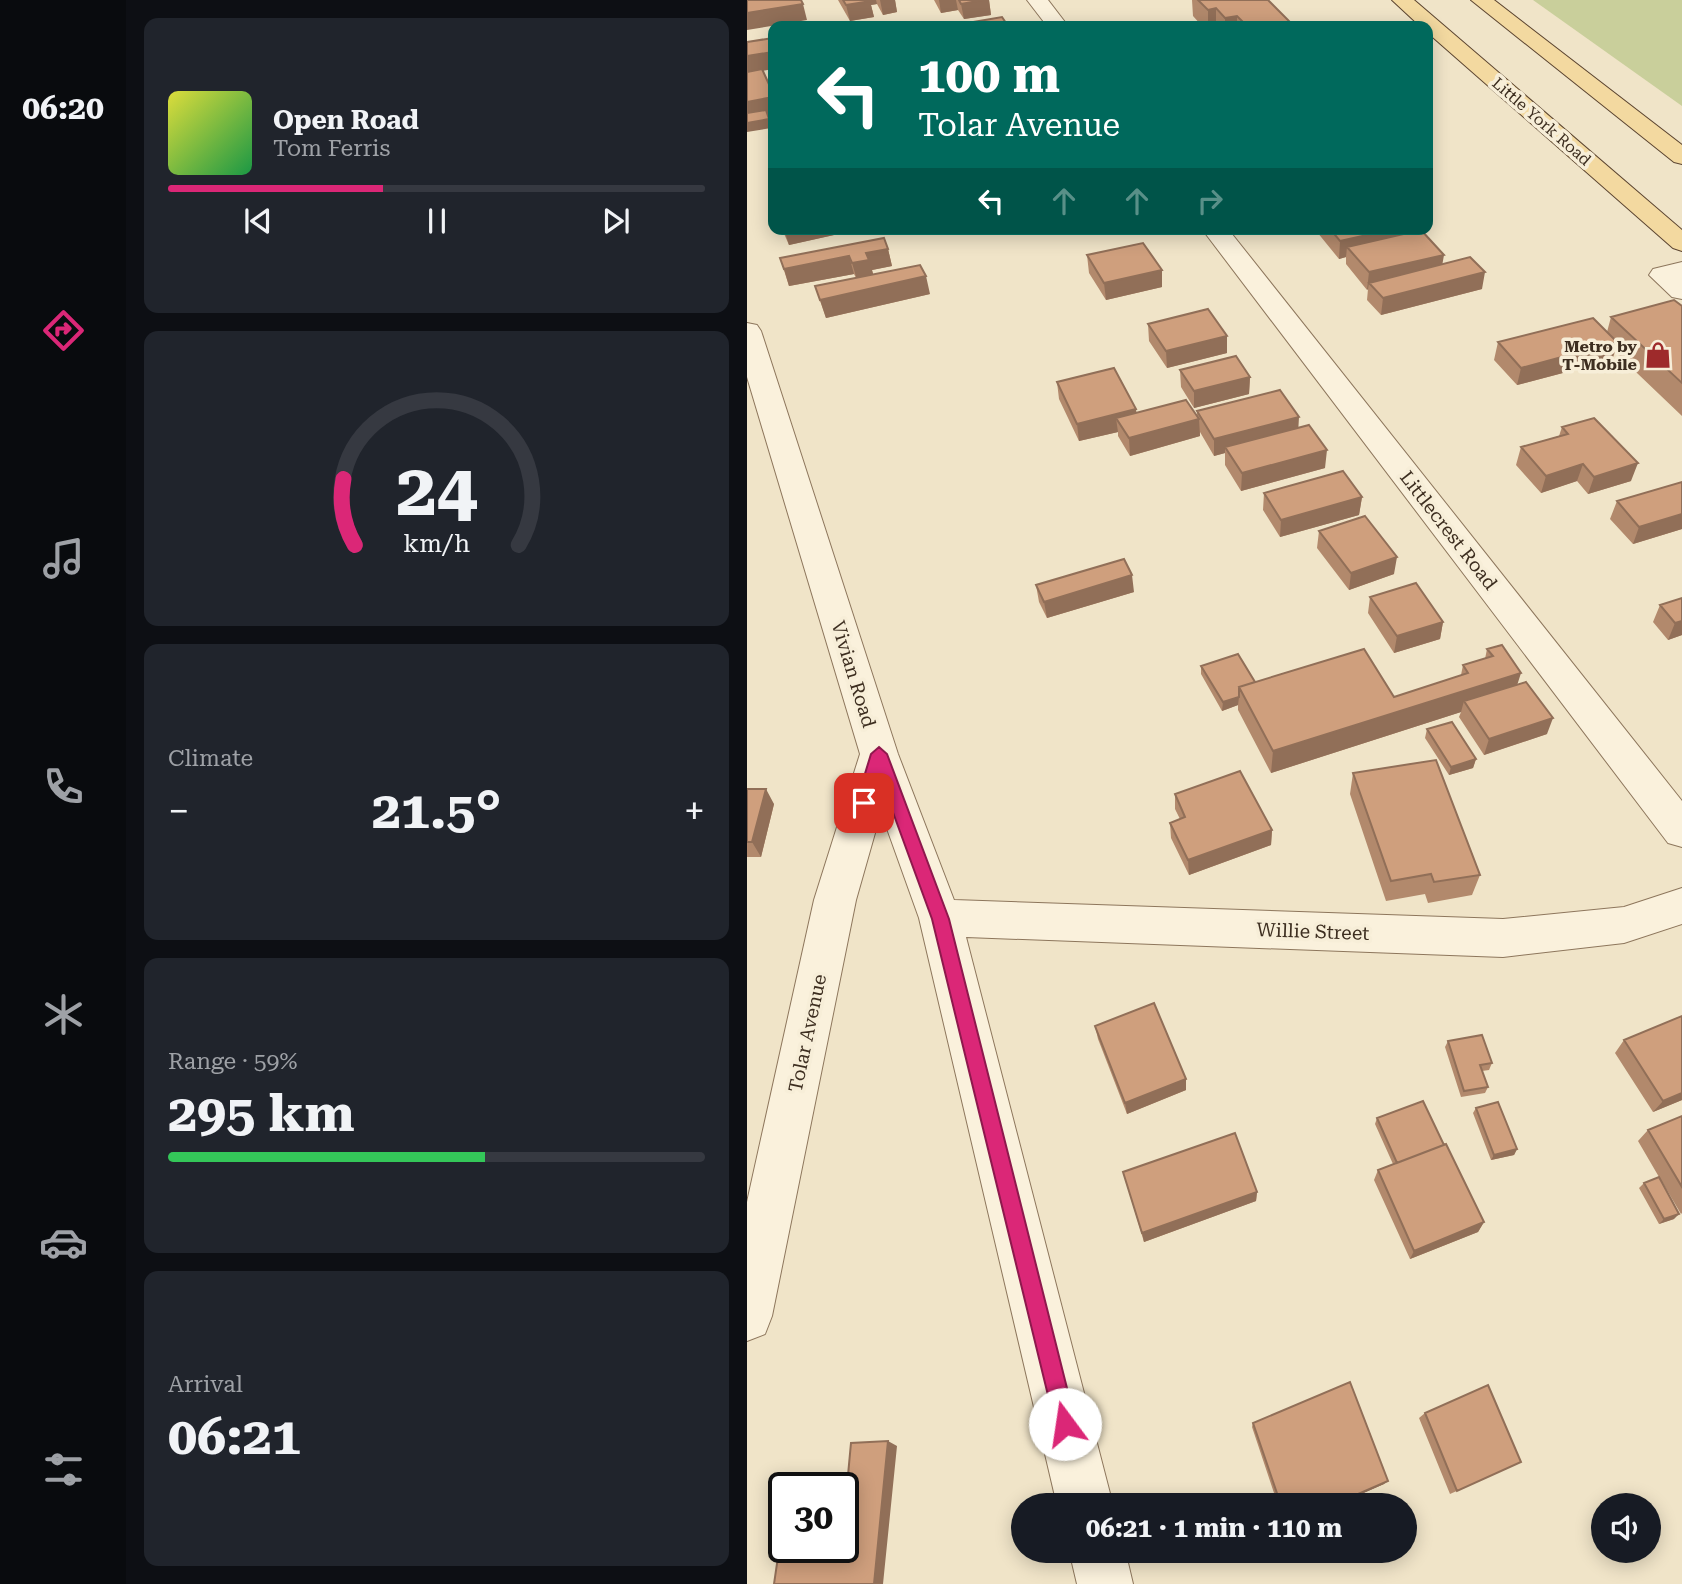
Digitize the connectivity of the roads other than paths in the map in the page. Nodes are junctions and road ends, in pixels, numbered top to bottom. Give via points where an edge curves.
1 (1037, 0) edge
2 (1403, 0) edge
3 (1481, 0) edge
4 (1054, 21) edge
5 (1427, 21) edge
6 (1433, 26) edge
7 (1682, 157) edge
8 (1220, 235) edge
9 (1682, 243) edge
10 (1682, 270) edge
11 (1682, 291) edge
12 (747, 331) edge
13 (879, 754) junction
14 (1682, 831) edge
15 (1682, 906) edge
16 (940, 919) junction
17 (747, 1316) edge
18 (1082, 1493) edge
19 (1100, 1563) edge
20 (1105, 1584) edge

1 - 4 street
2 - 5 main road, Little York Road
3 - 7 main road
6 - 9 main road, Little York Road
8 - 14 street, Littlecrest Road
10 - 11 street via 1662,275
12 - 13 street, Vivian Road
13 - 16 street, Vivian Road
13 - 17 street, Tolar Avenue via 835,901
15 - 16 street, Willie Street via 1624,925 1502,938
16 - 18 street, Vivian Road
19 - 20 street

